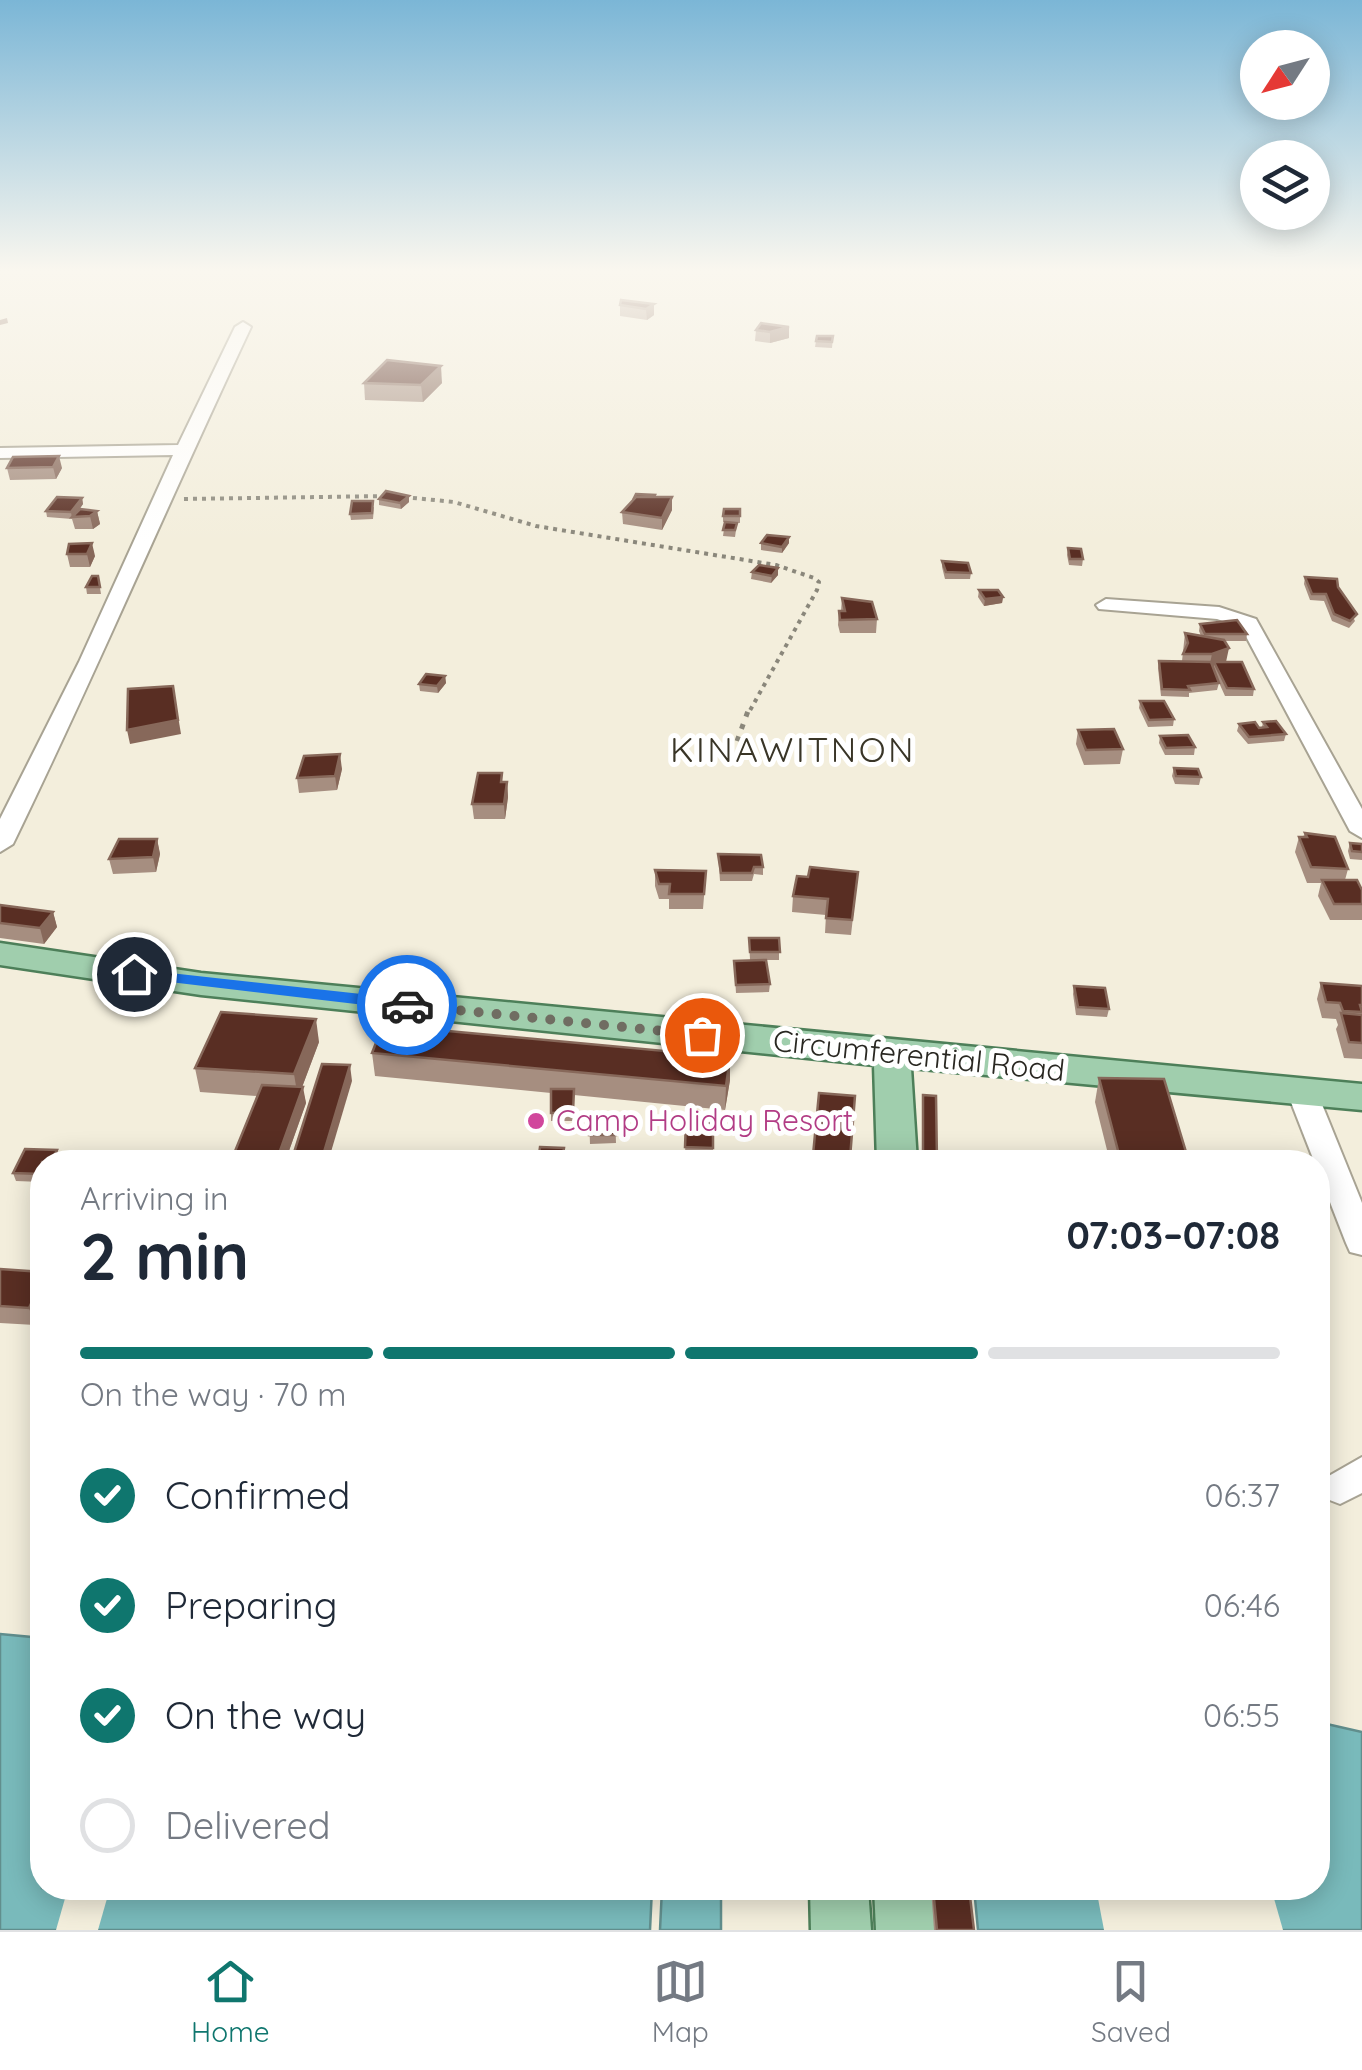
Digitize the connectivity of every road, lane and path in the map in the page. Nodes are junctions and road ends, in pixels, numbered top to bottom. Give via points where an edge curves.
1 (226, 362) edge
2 (185, 450) junction
3 (0, 453) edge
4 (161, 499) junction
5 (1106, 605) dead end
6 (738, 741) dead end
7 (1362, 832) edge
8 (0, 844) edge
9 (0, 954) edge
10 (892, 1054) junction
11 (1302, 1092) junction
12 (1362, 1097) edge
13 (896, 1150) edge
14 (1325, 1150) edge
15 (1330, 1162) edge
16 (1362, 1243) edge
17 (840, 1900) edge
18 (904, 1900) edge
19 (841, 1930) edge
20 (906, 1930) edge

1 - 2 street
2 - 3 street
2 - 4 street
4 - 6 path via 435,499 536,526 801,572 819,582 755,694
4 - 8 street
5 - 7 street via 1219,613 1249,622
9 - 10 main road, Circumferential Road via 201,984
10 - 11 main road, Circumferential Road
10 - 13 main road
11 - 12 main road, Circumferential Road
11 - 14 street
15 - 16 street
17 - 19 main road
18 - 20 main road

